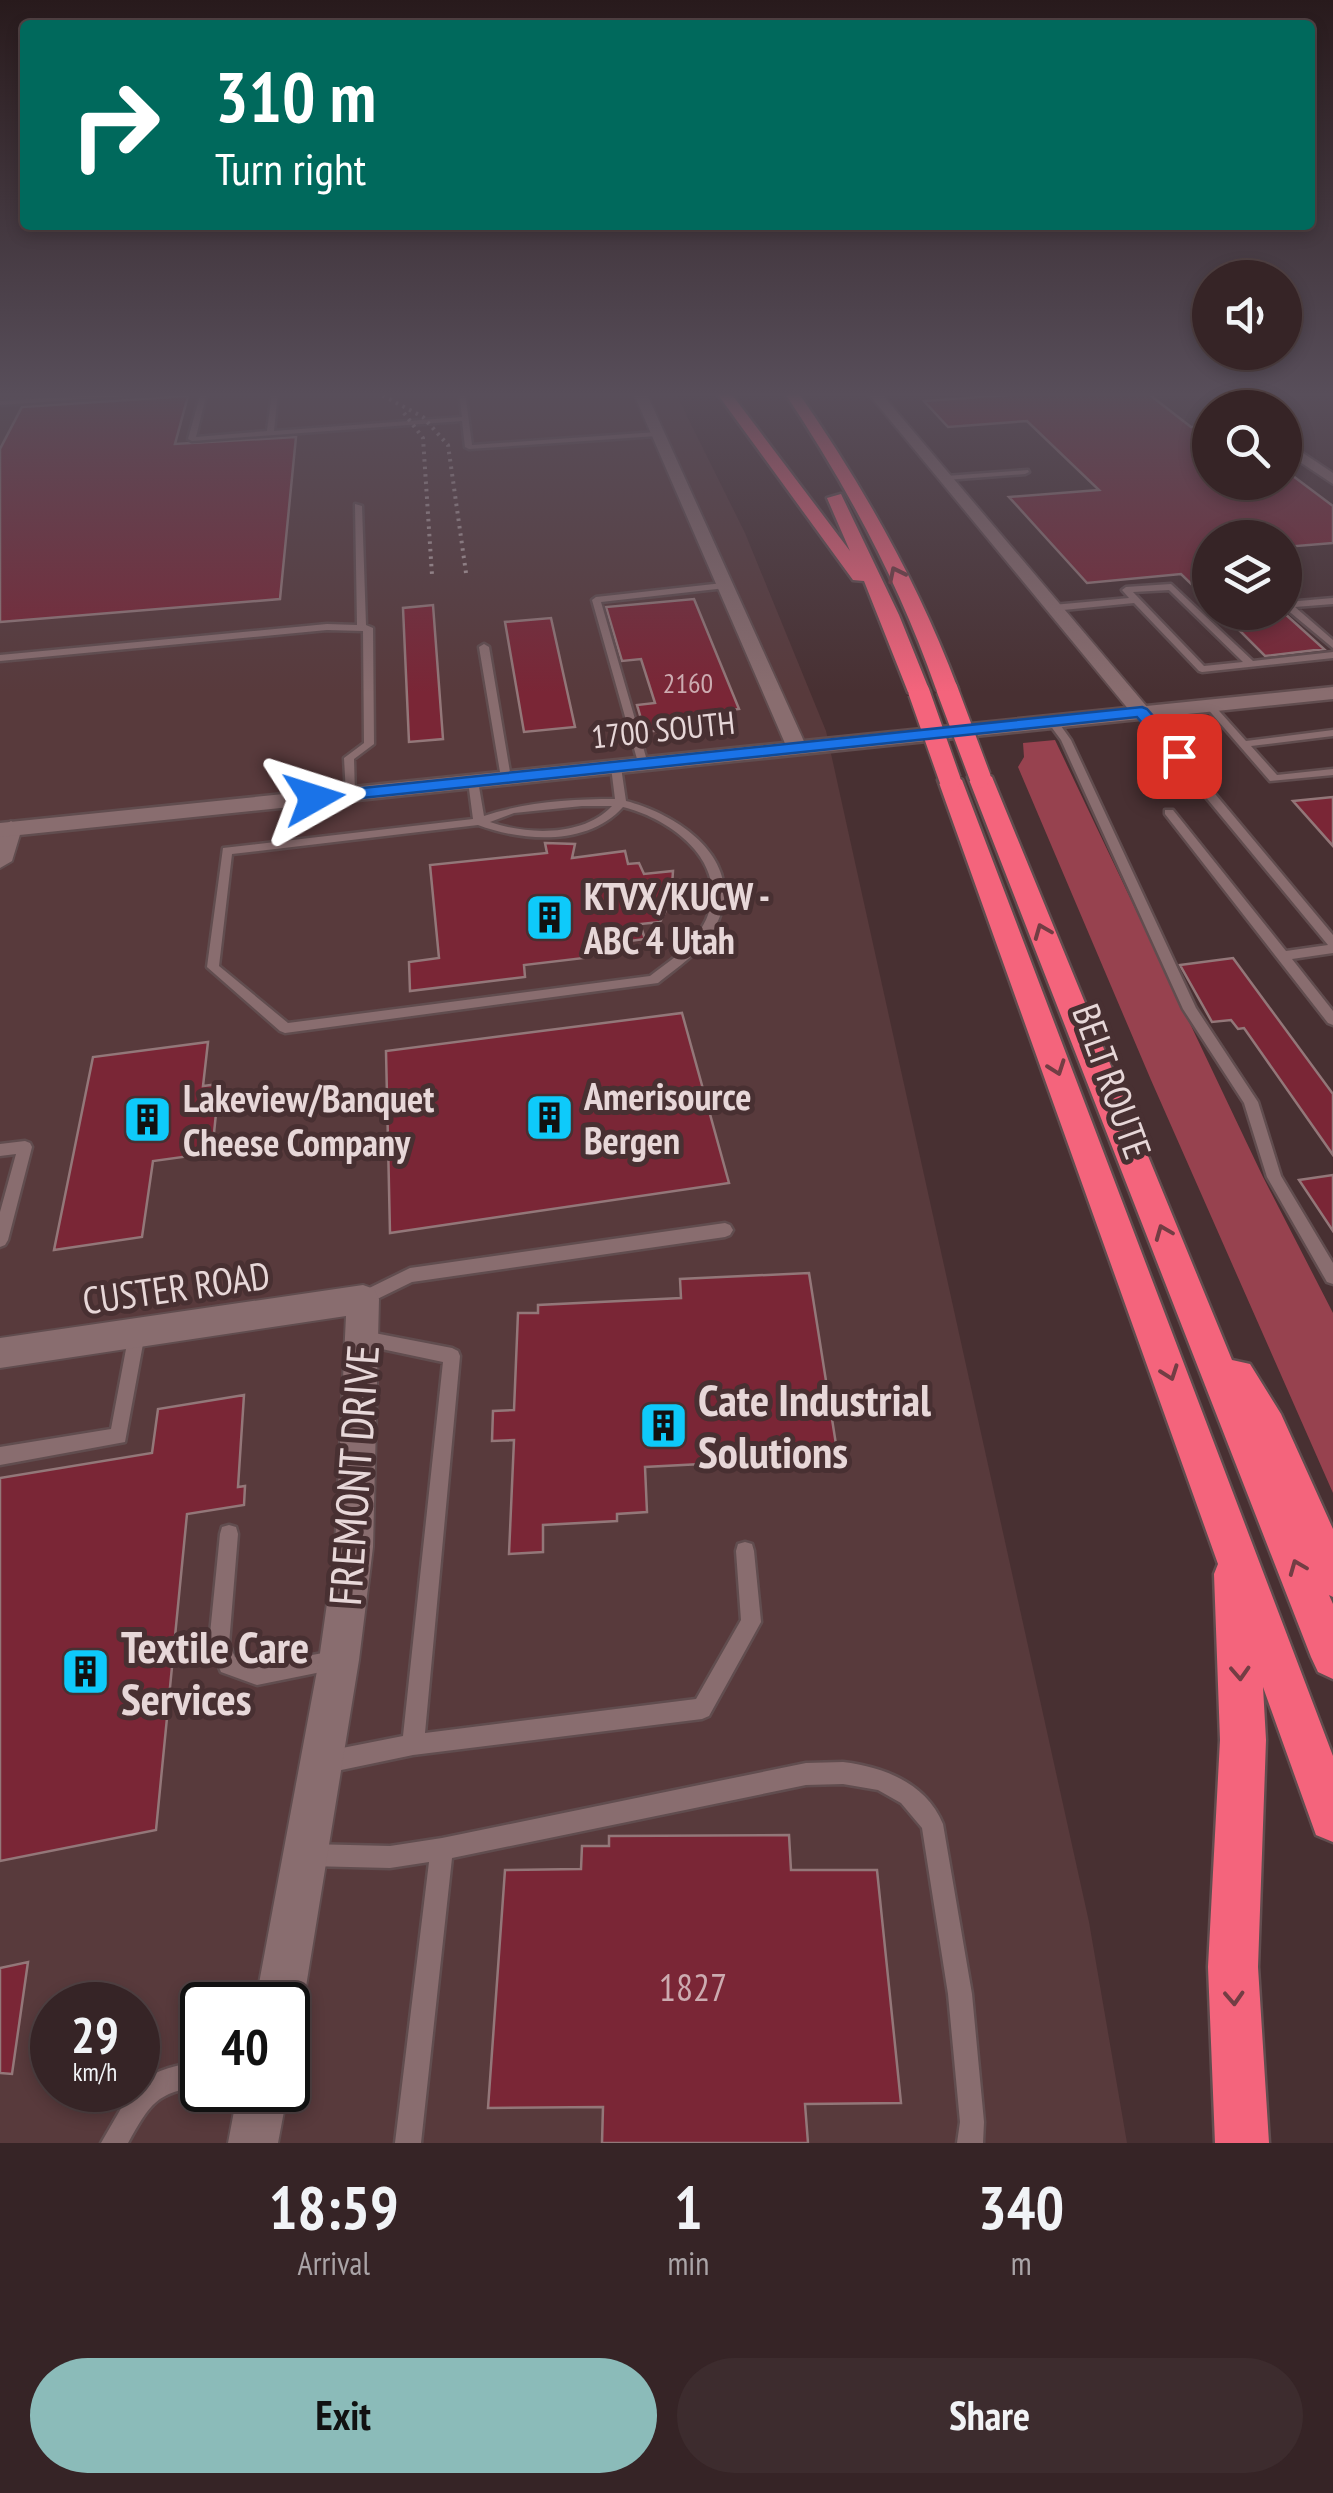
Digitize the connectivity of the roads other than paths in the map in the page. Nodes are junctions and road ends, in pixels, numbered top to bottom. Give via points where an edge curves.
1 (683, 492) edge
2 (798, 492) edge
3 (831, 492) edge
4 (854, 492) edge
5 (958, 492) edge
6 (358, 506) dead end
7 (724, 586) junction
8 (1136, 600) junction
9 (1333, 601) edge
10 (1053, 608) junction
11 (889, 614) junction
12 (362, 626) junction
13 (1333, 645) edge
14 (484, 647) dead end
15 (1333, 655) edge
16 (0, 658) edge
17 (1252, 664) junction
18 (1333, 692) edge
19 (1209, 705) junction
20 (1142, 712) junction
21 (1052, 721) junction
22 (1333, 733) edge
23 (1243, 744) junction
24 (797, 748) junction
25 (643, 764) junction
26 (616, 767) junction
27 (1333, 772) edge
28 (506, 778) junction
29 (473, 782) junction
30 (351, 794) junction
31 (621, 804) junction
32 (1169, 812) dead end
33 (478, 822) junction
34 (5, 829) edge
35 (0, 861) edge
36 (1333, 946) edge
37 (1283, 956) junction
38 (1333, 1020) edge
39 (0, 1150) edge
40 (725, 1230) dead end
41 (0, 1240) edge
42 (1333, 1277) edge
43 (1190, 1298) junction
44 (364, 1300) junction
45 (137, 1333) junction
46 (363, 1339) junction
47 (0, 1353) edge
48 (0, 1456) edge
49 (229, 1534) dead end
50 (1233, 1541) junction
51 (746, 1551) dead end
52 (1333, 1576) edge
53 (1333, 1657) edge
54 (339, 1660) junction
55 (412, 1745) junction
56 (320, 1764) junction
57 (1333, 1818) edge
58 (442, 1849) junction
59 (306, 1855) junction
60 (282, 1982) edge
61 (180, 2075) edge
62 (259, 2112) edge
63 (114, 2143) edge
64 (253, 2143) edge
65 (408, 2143) edge
66 (970, 2143) edge
67 (1242, 2143) edge

1 - 7 street
2 - 11 highway
3 - 11 highway, BELT ROUTE
43 -> 4 highway, BELT ROUTE, bridge via 938,662
5 - 10 street
6 - 12 lane
7 - 24 street
7 - 25 lane via 596,600
8 - 10 lane
8 - 17 lane via 1202,668
8 - 17 lane via 1126,590 1171,586
9 - 13 lane via 1287,605
10 - 20 street
11 -> 50 highway, BELT ROUTE, bridge
12 - 16 lane
12 - 30 lane via 371,632 369,744 349,758
14 - 28 lane
15 - 17 lane
18 - 19 street, 1700 SOUTH
19 - 20 street, 1700 SOUTH
19 - 23 lane
20 - 21 street, 1700 SOUTH
20 - 36 lane
21 - 24 street, 1700 SOUTH
21 - 42 lane via 1190,1009 1251,1102 1274,1177
22 - 23 lane
23 - 27 lane via 1274,779
24 - 25 street, 1700 SOUTH
25 - 26 street, 1700 SOUTH
26 - 28 street, 1700 SOUTH
26 - 31 lane
28 - 29 street, 1700 SOUTH
29 - 30 street, 1700 SOUTH
29 - 33 lane
30 - 34 street, 1700 SOUTH
31 - 33 lane via 512,810
31 - 33 lane via 613,816 576,829 512,833
31 - 33 lane via 690,834 711,860 718,889 712,921 685,956 654,980 285,1028 213,967 227,851
32 - 37 lane
34 - 35 street
36 - 37 lane
37 - 38 lane
39 - 41 lane via 25,1147
40 - 44 lane via 410,1275
43 - 52 highway via 1267,1427
53 -> 43 highway, BELT ROUTE
44 - 45 street, CUSTER ROAD
44 - 46 street, FREMONT DRIVE
45 - 47 street, CUSTER ROAD
45 - 48 lane via 119,1436
46 - 54 street, FREMONT DRIVE via 354,1547
46 - 55 lane via 452,1356
49 - 54 lane via 219,1644 228,1665 256,1675
50 - 57 highway, BELT ROUTE
50 -> 67 highway via 1243,1740 1233,1967
51 - 55 lane via 751,1622 702,1709
54 - 56 street, FREMONT DRIVE
55 - 56 lane
56 - 59 street, FREMONT DRIVE
58 - 59 lane via 390,1858
58 - 65 lane
58 - 66 lane via 806,1774 862,1774 904,1790 932,1824 940,1859 960,1994
59 - 60 street, FREMONT DRIVE
61 - 63 lane via 154,2084
62 - 64 street

